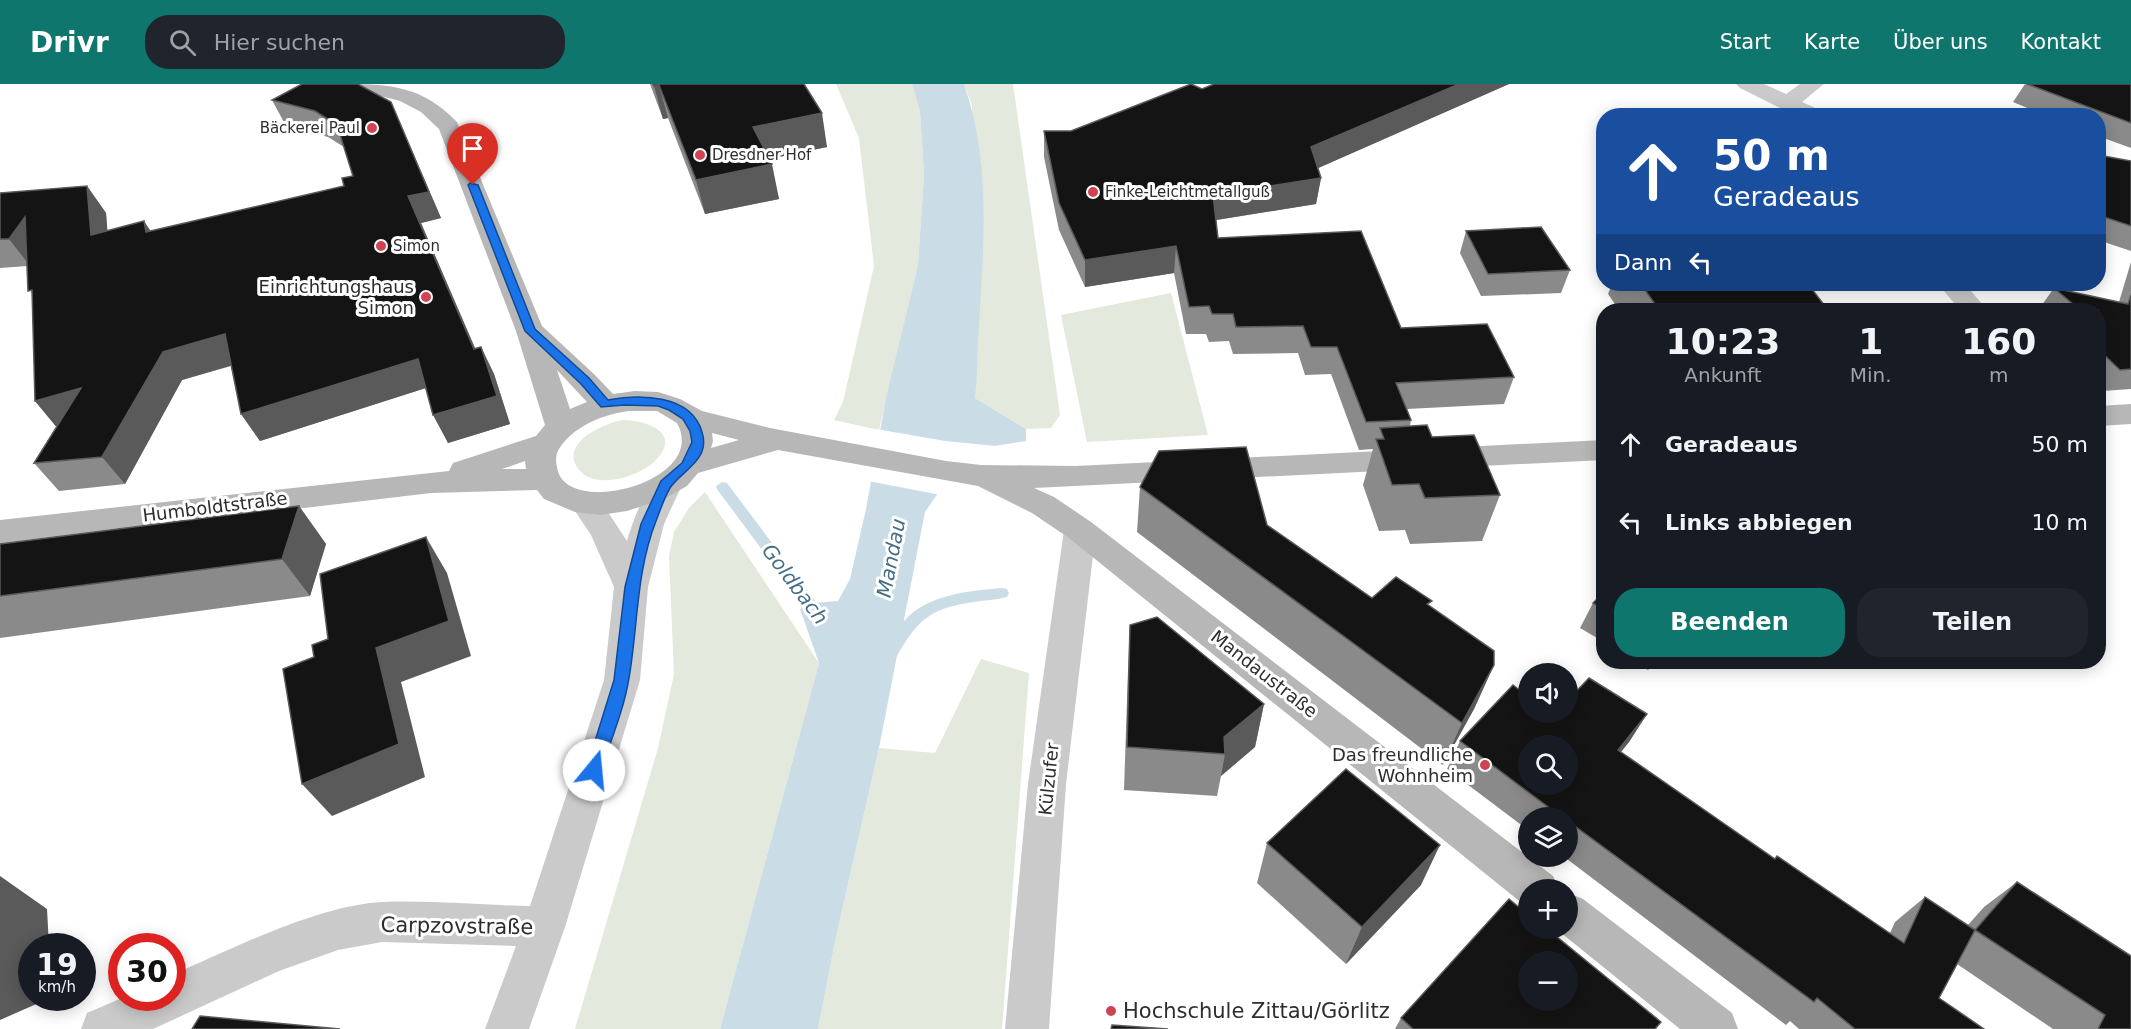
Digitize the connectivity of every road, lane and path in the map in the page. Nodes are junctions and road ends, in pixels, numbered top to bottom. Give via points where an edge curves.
1 (357, 84) edge
2 (1747, 84) edge
3 (1813, 84) edge
4 (1788, 103) junction
5 (1798, 108) edge
6 (1957, 291) edge
7 (1968, 303) edge
8 (530, 331) junction
9 (605, 405) junction
10 (2131, 414) edge
11 (2106, 416) edge
12 (688, 417) junction
13 (554, 435) junction
14 (775, 440) junction
15 (1596, 451) edge
16 (676, 475) junction
17 (544, 479) junction
18 (431, 482) junction
19 (1045, 491) junction
20 (585, 502) junction
21 (1080, 530) junction
22 (0, 532) edge
23 (632, 587) junction
24 (1524, 879) edge
25 (1578, 921) edge
26 (544, 927) junction
27 (103, 1029) edge
28 (507, 1029) edge
29 (1027, 1029) edge
30 (1716, 1029) edge

1 - 8 main road via 419,100 436,111 449,127
2 - 4 street
3 - 4 street
4 - 5 street
6 - 7 street
8 - 9 main road via 585,381
8 - 13 main road
9 - 12 main road via 633,400 658,402
9 - 13 main road via 581,414
10 - 11 main road
12 - 14 main road, Mandaustraße
12 - 16 main road via 698,442 694,454
13 - 17 main road via 540,467
13 - 18 main road, Humboldtstraße
14 - 16 main road
14 - 19 main road, Mandaustraße
15 - 19 main road
16 - 20 main road via 650,493 625,501
16 - 23 street via 648,524
17 - 18 main road, Humboldtstraße
17 - 20 main road via 556,492
18 - 22 main road, Humboldtstraße
19 - 21 main road, Mandaustraße
20 - 23 street via 598,517
21 - 24 main road, Mandaustraße
21 - 29 street, Külzufer via 1047,784
23 - 26 street via 622,680
25 - 30 main road
26 - 27 street, Carpzovstraße via 382,922 338,930 272,953
26 - 28 street

